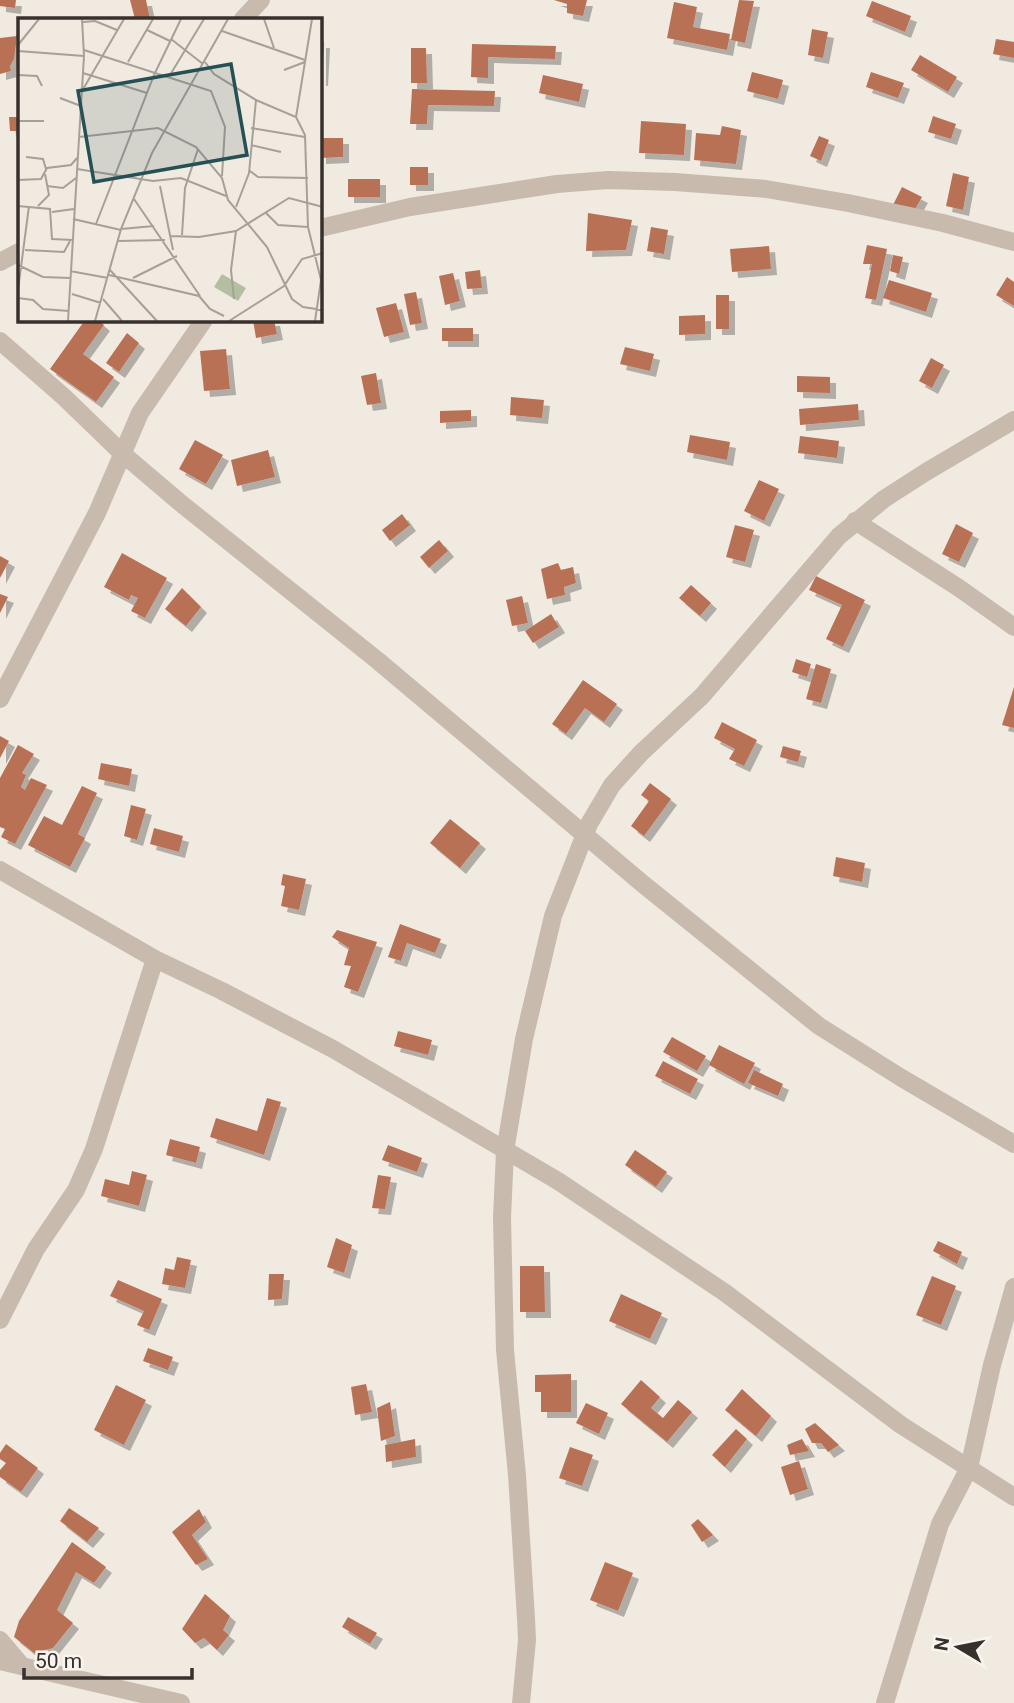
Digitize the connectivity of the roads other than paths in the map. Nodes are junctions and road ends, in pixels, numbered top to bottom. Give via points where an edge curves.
1 (261, 0) edge
2 (244, 18) edge
3 (322, 228) edge
4 (1014, 242) edge
5 (18, 253) edge
6 (0, 262) edge
7 (203, 322) edge
8 (0, 341) edge
9 (1014, 421) edge
10 (124, 455) junction
11 (855, 521) junction
12 (1014, 627) edge
13 (2, 689) edge
14 (585, 834) junction
15 (0, 870) edge
16 (155, 959) junction
17 (1014, 1144) edge
18 (505, 1151) junction
19 (1014, 1287) edge
20 (0, 1320) edge
21 (970, 1468) junction
22 (1014, 1497) edge
23 (0, 1640) edge
24 (0, 1661) edge
25 (22, 1666) junction
26 (176, 1702) edge
27 (521, 1703) edge
28 (885, 1703) edge

1 - 2 street
3 - 4 street via 410,207 608,180 766,189 943,223
5 - 6 street
7 - 10 street via 140,413
8 - 10 street
9 - 11 street via 926,472
10 - 13 street
10 - 14 street
11 - 12 street
11 - 14 street via 702,696 612,785
14 - 17 street via 819,1026
14 - 18 street via 550,929 524,1039
15 - 16 street
16 - 18 street via 333,1049
16 - 20 street via 94,1149 76,1190 36,1249
18 - 21 street via 724,1292 901,1424
18 - 27 street via 503,1310 527,1640
19 - 21 street
21 - 22 street
21 - 28 street via 940,1524
23 - 25 street
24 - 25 street
25 - 26 street

